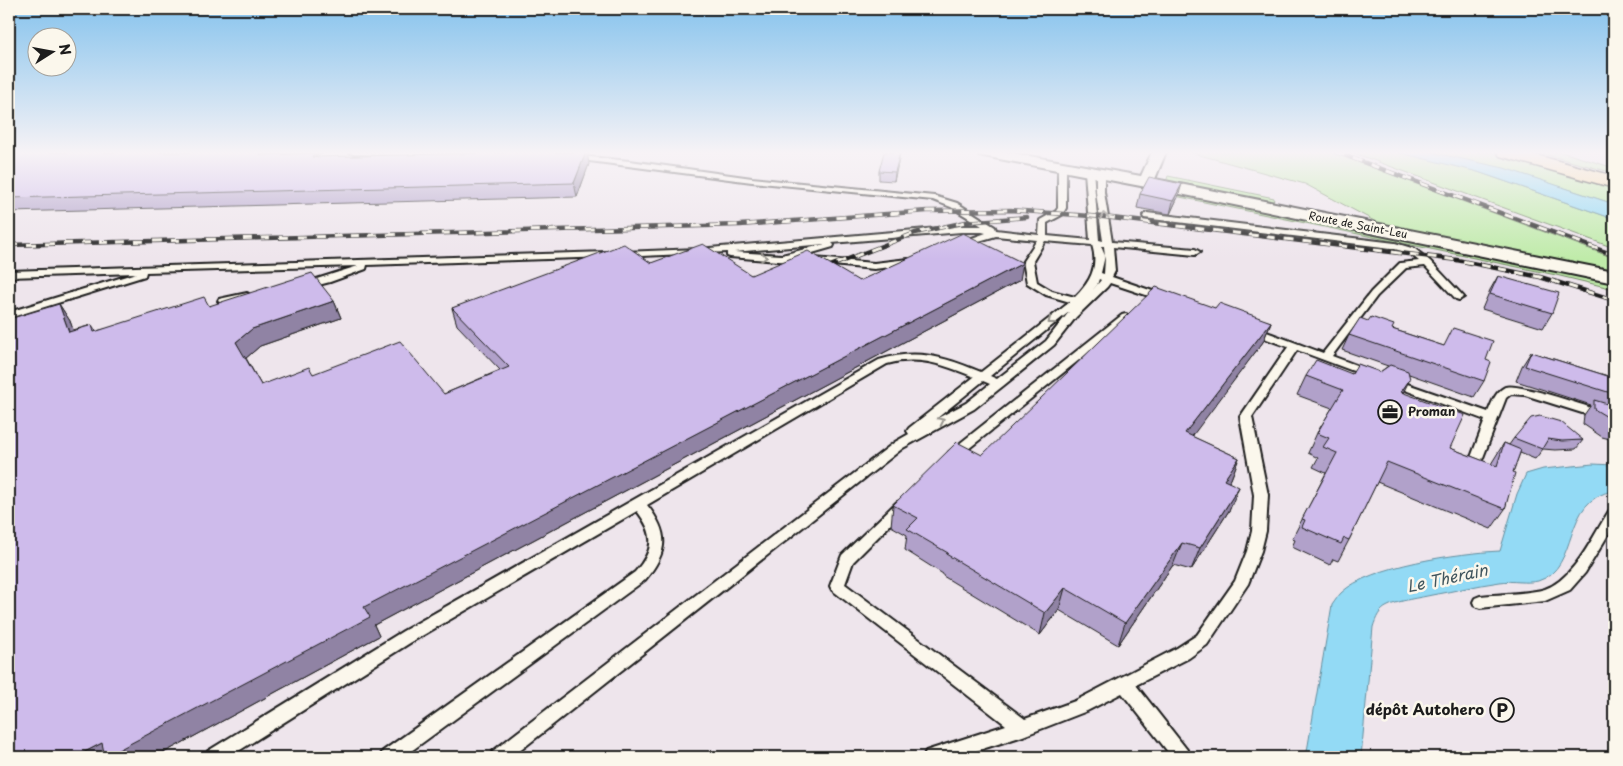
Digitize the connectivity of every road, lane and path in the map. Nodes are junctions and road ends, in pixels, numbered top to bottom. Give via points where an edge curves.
1 (830, 188) edge
2 (1062, 188) edge
3 (1094, 188) edge
4 (1099, 188) edge
5 (1174, 188) edge
6 (1147, 216) dead end
7 (998, 233) junction
8 (1043, 237) junction
9 (1095, 242) junction
10 (1108, 243) junction
11 (952, 245) edge
12 (698, 252) junction
13 (1195, 252) dead end
14 (784, 258) junction
15 (916, 259) edge
16 (371, 263) junction
17 (1428, 263) junction
18 (155, 270) junction
19 (9, 274) edge
20 (1102, 276) junction
21 (1614, 277) edge
22 (300, 286) edge
23 (262, 293) edge
24 (1155, 295) junction
25 (1459, 297) dead end
26 (223, 300) edge
27 (1174, 301) edge
28 (1081, 302) junction
29 (9, 315) edge
30 (1239, 325) edge
31 (1295, 345) junction
32 (1325, 357) junction
33 (980, 376) junction
34 (999, 384) junction
35 (1492, 418) junction
36 (1614, 419) edge
37 (899, 445) junction
38 (1476, 460) edge
39 (946, 461) edge
40 (911, 496) edge
41 (639, 504) junction
42 (1614, 514) edge
43 (1480, 602) dead end
44 (1125, 684) junction
45 (1023, 728) junction
46 (214, 757) edge
47 (389, 757) edge
48 (500, 757) edge
49 (932, 757) edge
50 (1182, 757) edge

1 - 7 lane via 934,198 954,205
2 - 8 lane via 1062,208 1043,222
3 - 9 lane
10 -> 4 lane
5 - 21 street, Route de Saint-Leu
6 - 17 lane via 1392,245 1412,251
7 - 8 lane
7 - 11 lane
7 - 12 lane via 961,229
7 - 14 lane via 829,245
8 - 9 lane
8 - 28 lane via 1028,261 1032,283 1049,293
9 - 10 lane
9 - 20 lane
10 - 13 lane
10 - 20 lane via 1110,264
12 -> 14 lane
12 - 16 lane
14 - 15 lane via 874,266 896,265
16 - 18 lane
16 - 22 lane via 327,280
17 - 25 lane
17 - 32 lane via 1403,265 1374,294
18 - 19 lane
18 - 29 lane
20 - 24 lane
20 - 28 lane via 1104,285
23 - 26 lane
24 - 27 lane
24 - 39 lane
28 -> 33 lane
28 - 34 lane via 1055,338
30 - 31 lane
31 - 32 lane
31 - 44 lane via 1246,417 1262,507 1254,551 1240,584 1202,640
32 - 35 lane
33 - 34 lane
33 - 37 lane
33 - 41 lane via 926,358 891,358
37 -> 34 lane via 970,406
35 - 36 lane via 1501,396 1509,390 1526,392
35 - 38 lane
37 - 48 lane
40 - 45 lane via 847,559 837,586
41 - 46 lane via 408,636
41 - 47 lane via 654,525 658,541 654,559 640,576
42 - 43 lane via 1580,569 1565,586 1545,595
44 - 45 lane via 1082,706
44 - 50 lane
45 - 49 lane

